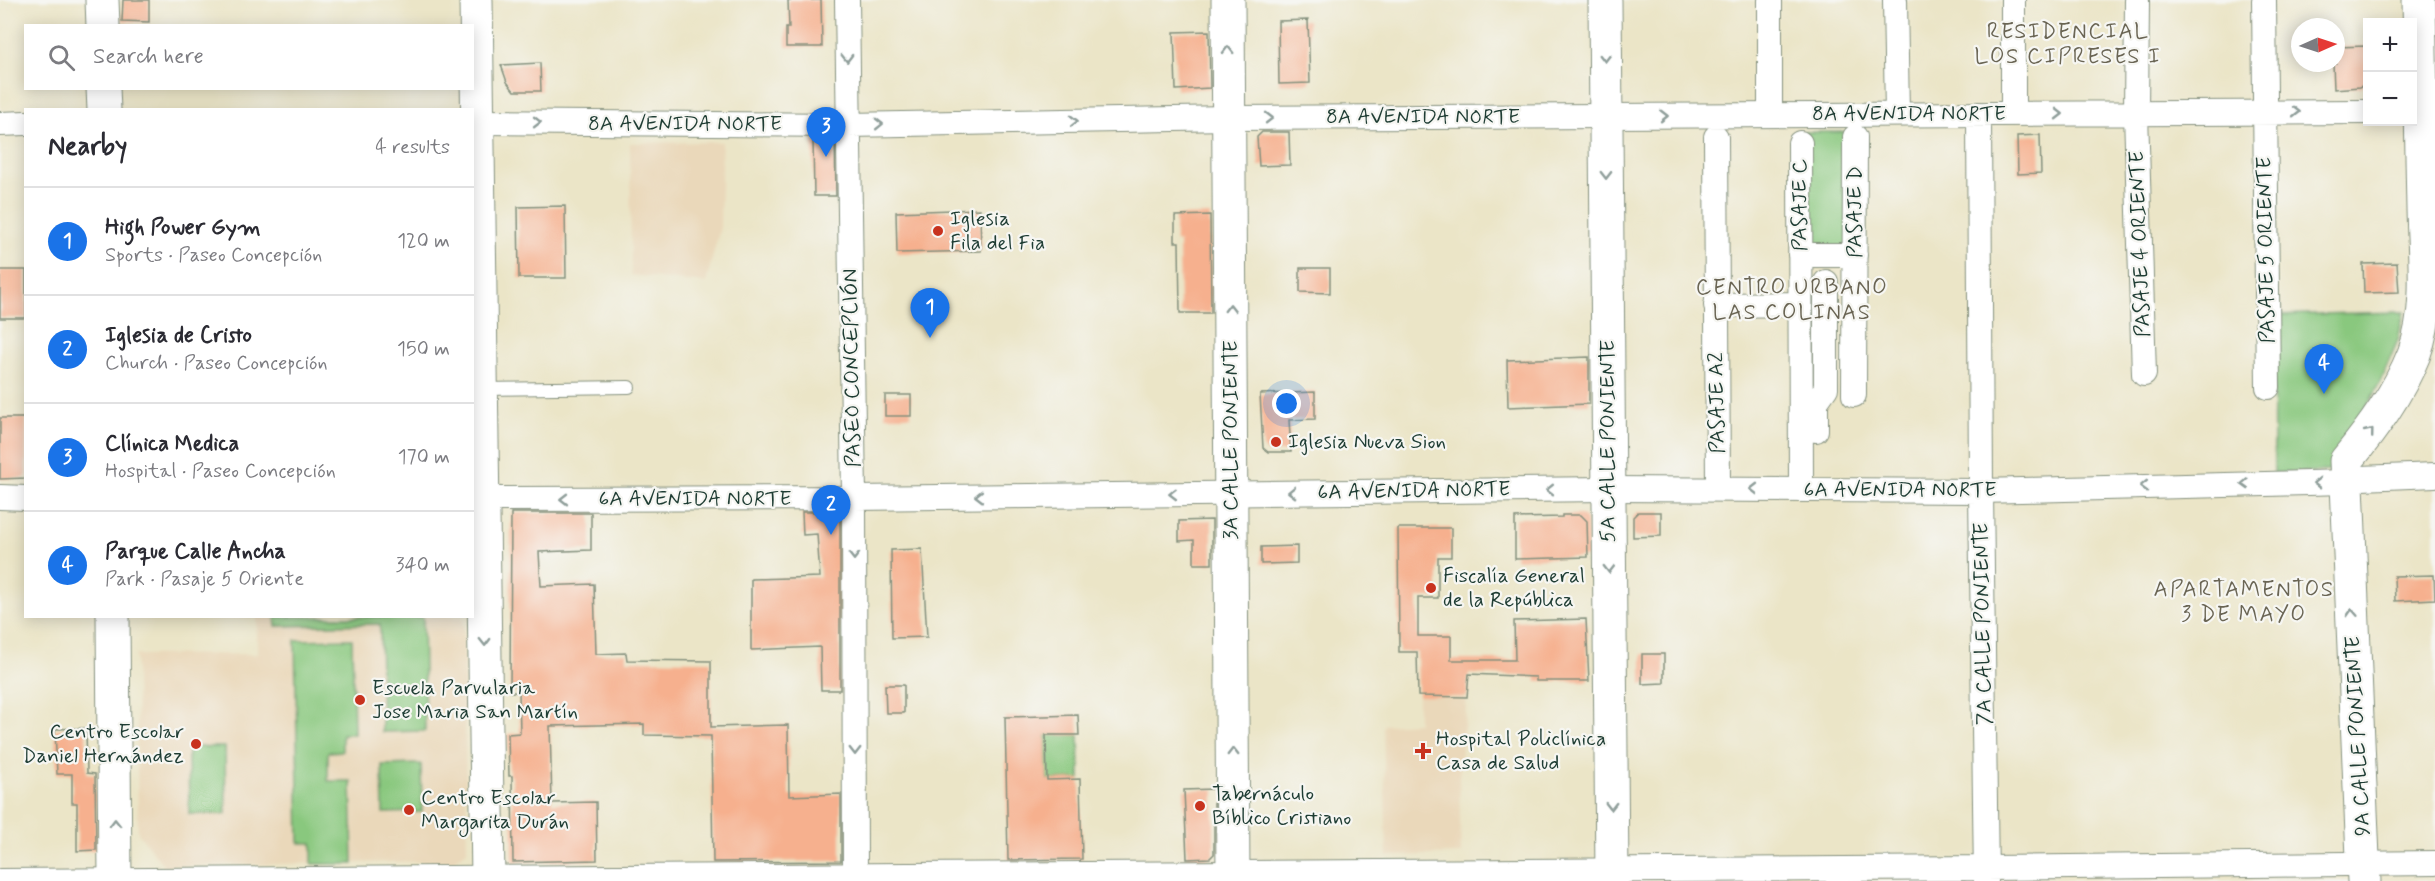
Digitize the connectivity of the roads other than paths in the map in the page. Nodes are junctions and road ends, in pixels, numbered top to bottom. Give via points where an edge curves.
1 (102, 0) edge
2 (476, 0) edge
3 (846, 0) edge
4 (1228, 0) edge
5 (1605, 0) edge
6 (1770, 0) edge
7 (1895, 0) edge
8 (2013, 0) edge
9 (2137, 0) edge
10 (2264, 0) edge
11 (2419, 0) edge
12 (103, 24) edge
13 (103, 90) edge
14 (104, 108) edge
15 (2264, 112) junction
16 (2363, 112) edge
17 (2423, 112) edge
18 (2136, 113) junction
19 (1897, 114) junction
20 (1979, 114) junction
21 (2013, 114) junction
22 (1770, 115) junction
23 (1605, 116) junction
24 (1229, 118) junction
25 (476, 122) edge
26 (24, 123) edge
27 (0, 124) edge
28 (848, 125) junction
29 (1716, 137) dead end
30 (1855, 137) dead end
31 (1800, 143) dead end
32 (1800, 255) junction
33 (1855, 255) junction
34 (1826, 282) dead end
35 (1800, 304) junction
36 (1716, 305) junction
37 (2144, 374) dead end
38 (629, 387) dead end
39 (2268, 387) dead end
40 (482, 389) junction
41 (1854, 395) dead end
42 (2435, 475) edge
43 (2353, 480) junction
44 (1608, 489) junction
45 (1718, 489) junction
46 (1809, 490) junction
47 (1981, 491) junction
48 (1232, 493) junction
49 (0, 497) edge
50 (24, 498) edge
51 (854, 498) junction
52 (478, 499) edge
53 (113, 618) edge
54 (2435, 863) edge
55 (2364, 872) edge
56 (1986, 875) edge
57 (1612, 876) edge
58 (1233, 877) edge
59 (488, 879) edge
60 (855, 879) edge
61 (0, 881) edge
62 (115, 881) edge

1 - 12 main road
2 - 25 main road
3 -> 28 street, PASEO CONCEPCIÓN
24 -> 4 main road, 3A CALLE PONIENTE
5 -> 23 main road, 5A CALLE PONIENTE
6 - 22 street
7 - 19 street
8 - 21 street
9 - 18 street, PASAJE 4 ORIENTE
10 - 15 street, PASAJE 5 ORIENTE
11 - 17 main road, 9A CALLE PONIENTE
13 - 14 main road
15 -> 16 street, 8A AVENIDA NORTE
15 - 18 street, 8A AVENIDA NORTE
15 - 39 street, PASAJE 5 ORIENTE
43 -> 17 main road, 9A CALLE PONIENTE via 2346,461 2378,422 2407,368 2420,331 2425,280
21 -> 18 street, 8A AVENIDA NORTE
18 - 37 street, PASAJE 4 ORIENTE
19 - 20 street, 8A AVENIDA NORTE
19 - 22 street, 8A AVENIDA NORTE
20 - 21 street, 8A AVENIDA NORTE
20 - 47 street, 7A CALLE PONIENTE
23 -> 22 street, 8A AVENIDA NORTE
24 -> 23 street, 8A AVENIDA NORTE
23 -> 44 main road, 5A CALLE PONIENTE
28 -> 24 street, 8A AVENIDA NORTE
48 -> 24 main road, 3A CALLE PONIENTE
25 -> 28 street, 8A AVENIDA NORTE
25 - 40 main road
26 - 27 street
28 - 51 street, PASEO CONCEPCIÓN
29 - 36 street, PASAJE A2
30 - 33 street, PASAJE D
31 - 32 street, PASAJE C
32 - 33 street
32 - 35 street, PASAJE C
33 - 41 street, PASAJE D
34 - 46 street via 1826,388 1816,402
35 - 36 street
35 - 46 street, PASAJE C
36 - 45 street, PASAJE A2
38 - 40 lane
40 - 52 main road
42 - 43 street, 6A AVENIDA NORTE
43 -> 47 street, 6A AVENIDA NORTE
55 -> 43 main road, 9A CALLE PONIENTE
44 - 45 street, 6A AVENIDA NORTE
44 -> 48 street, 6A AVENIDA NORTE
44 -> 57 main road, 5A CALLE PONIENTE
46 -> 45 street, 6A AVENIDA NORTE
46 - 47 street, 6A AVENIDA NORTE
47 - 56 street, 7A CALLE PONIENTE
48 -> 51 street, 6A AVENIDA NORTE
58 -> 48 main road, 3A CALLE PONIENTE
49 - 50 street
51 -> 52 street, 6A AVENIDA NORTE
51 -> 60 street, PASEO CONCEPCIÓN
52 -> 59 main road
62 -> 53 main road
54 - 55 street
55 - 56 street
56 - 57 street
57 - 58 street
58 - 60 street
59 - 60 street
59 - 62 street
61 - 62 street

